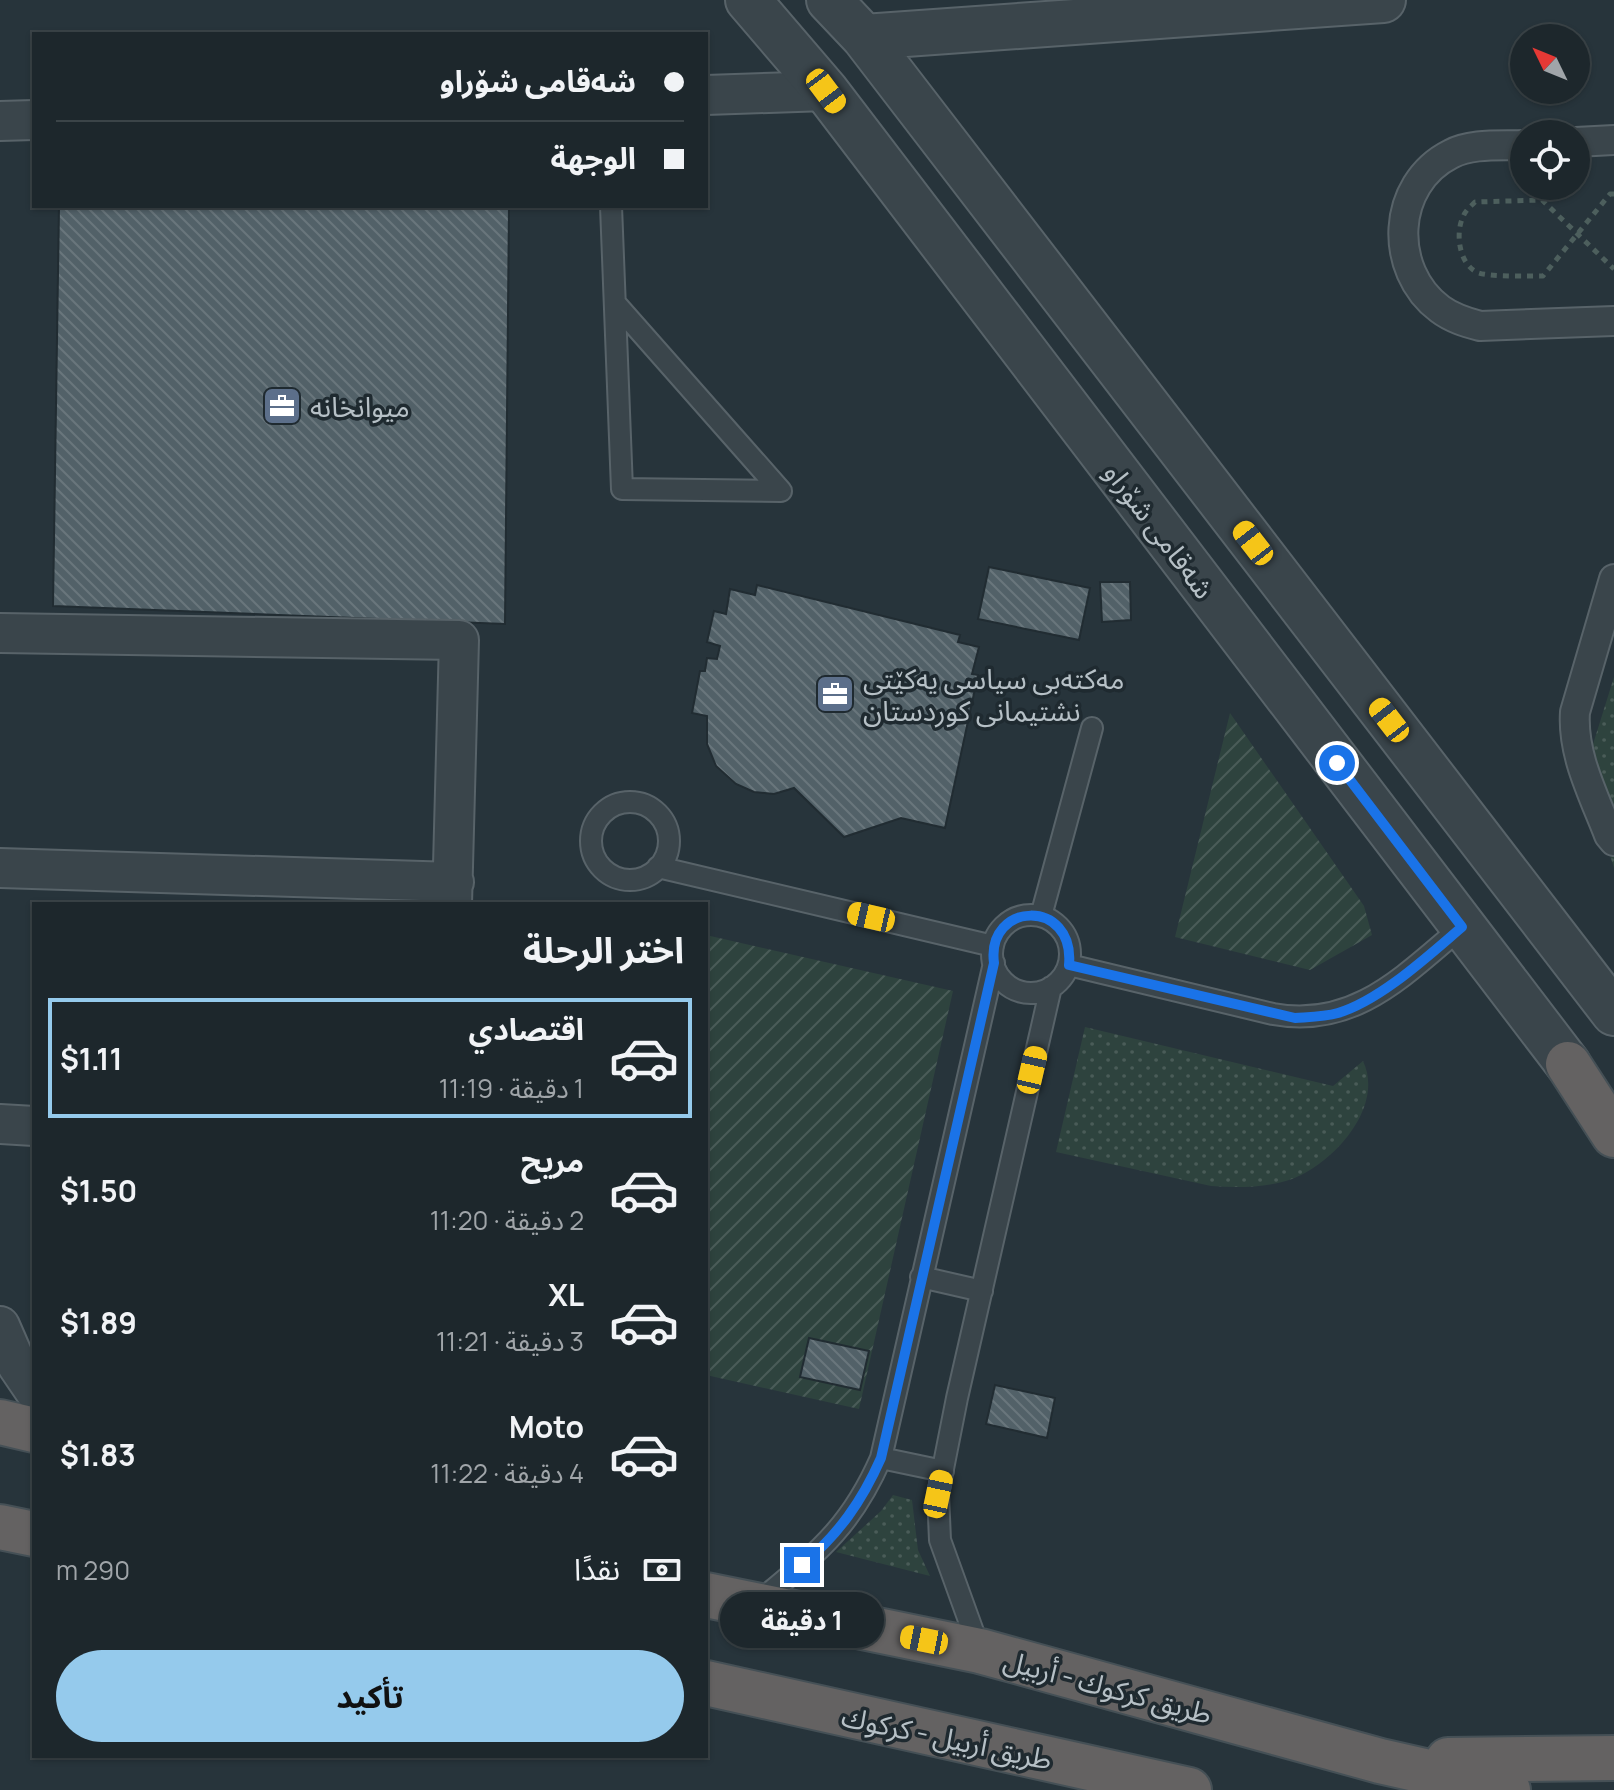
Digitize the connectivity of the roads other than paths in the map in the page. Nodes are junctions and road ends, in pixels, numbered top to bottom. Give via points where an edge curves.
1 (748, 0) edge
2 (829, 0) edge
3 (1383, 0) edge
4 (864, 37) junction
5 (826, 91) junction
6 (708, 95) edge
7 (32, 120) edge
8 (0, 121) edge
9 (1614, 140) edge
10 (1590, 141) edge
11 (1510, 146) edge
12 (611, 208) edge
13 (615, 303) junction
14 (1614, 321) edge
15 (1614, 579) edge
16 (0, 633) edge
17 (1092, 728) dead end
18 (1409, 745) junction
19 (1355, 788) junction
20 (1614, 841) edge
21 (658, 867) dead end
22 (0, 868) edge
23 (453, 893) edge
24 (1041, 916) junction
25 (1462, 927) junction
26 (993, 955) junction
27 (1069, 965) junction
28 (1051, 987) junction
29 (1614, 1013) edge
30 (1568, 1064) junction
31 (0, 1124) edge
32 (1614, 1125) edge
33 (32, 1126) edge
34 (1614, 1135) edge
35 (921, 1277) junction
36 (982, 1291) junction
37 (0, 1326) edge
38 (32, 1387) edge
39 (0, 1422) edge
40 (32, 1430) edge
41 (881, 1458) junction
42 (943, 1471) junction
43 (0, 1527) edge
44 (32, 1534) edge
45 (708, 1596) edge
46 (753, 1607) junction
47 (980, 1651) junction
48 (708, 1683) edge
49 (1614, 1758) edge
50 (1380, 1761) junction
51 (1189, 1790) edge
52 (1508, 1790) edge

1 - 5 street, شەقامی شۆراو
2 - 4 street
3 - 4 street
4 - 18 street
5 - 6 street
5 - 19 street, شەقامی شۆراو
7 - 8 street
9 - 10 street
11 - 14 street via 1454,152 1421,177 1405,209 1411,272 1439,308 1480,326
12 - 13 lane
13 - 13 lane via 678,374 781,491 622,489
15 - 20 street via 1574,725 1582,764
16 - 23 street via 459,640
17 - 24 lane
18 - 19 street
18 - 29 street
19 - 25 street, شەقامی شۆراو
21 - 26 lane
22 - 23 street
24 - 26 lane via 1016,918 1005,925
24 - 27 lane via 1062,929
25 - 27 lane via 1360,1004 1317,1017 1273,1014
25 - 30 street, شەقامی شۆراو
26 - 28 lane via 1010,987 1023,992
26 - 35 lane
27 - 28 lane
28 - 36 lane
30 - 32 highway
30 - 34 highway
31 - 33 street
35 - 36 lane
35 - 41 lane
36 - 42 lane
37 - 38 street
39 - 40 highway
41 - 42 lane
41 - 46 lane via 850,1517 828,1543
42 - 47 lane via 940,1540
43 - 44 highway
45 - 46 highway, طريق كركوك - أربيل
46 - 47 highway, طريق كركوك - أربيل
47 - 50 highway, طريق كركوك - أربيل
48 - 51 highway, طريق أربيل - كركوك
49 - 50 highway
50 - 52 highway, طريق كركوك - أربيل

